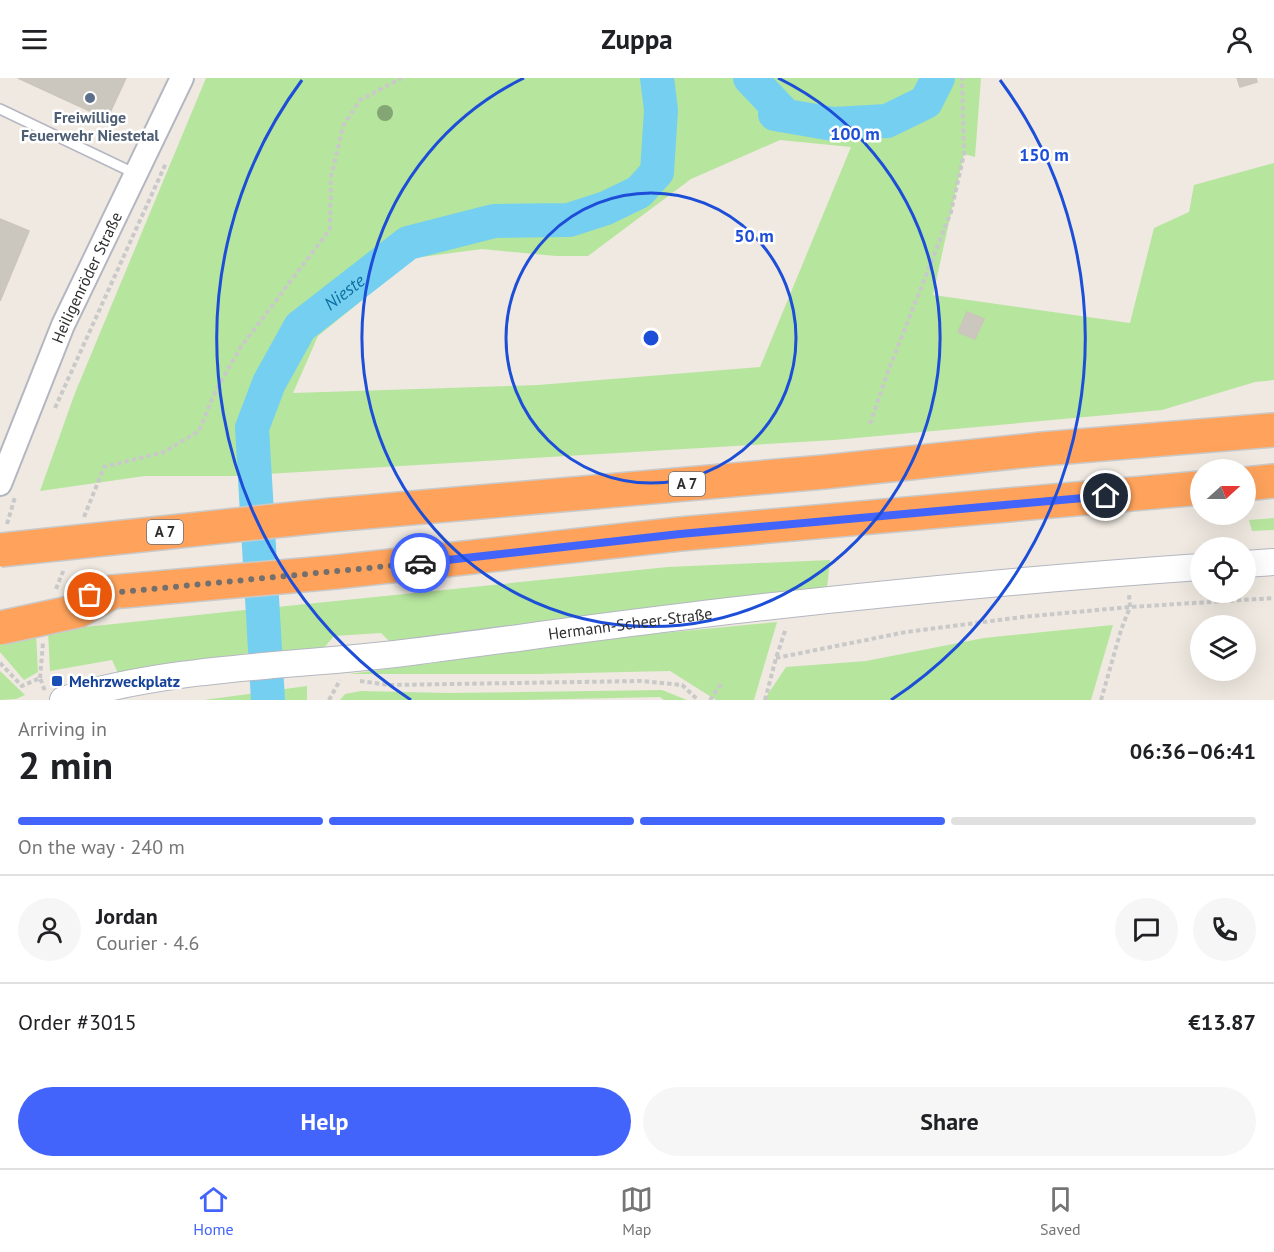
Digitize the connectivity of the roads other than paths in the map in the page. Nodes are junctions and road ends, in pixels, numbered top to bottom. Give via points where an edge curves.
1 (182, 78) edge
2 (0, 109) edge
3 (136, 174) junction
4 (1274, 430) edge
5 (1274, 482) edge
6 (1256, 483) edge
7 (9, 487) edge
8 (1190, 489) edge
9 (3, 539) edge
10 (1274, 562) edge
11 (1256, 563) edge
12 (1190, 568) edge
13 (112, 592) junction
14 (0, 604) edge
15 (0, 628) edge
16 (63, 700) edge

1 - 3 street, Heiligenröder Straße
2 - 3 lane
3 - 7 street, Heiligenröder Straße via 63,325
4 - 9 highway, A 7, bridge via 331,515
5 - 6 highway
8 - 13 highway via 680,534
10 - 11 main road
12 - 16 main road, Hermann-Scheer-Straße via 763,607 412,652 178,674
13 - 14 highway
13 - 15 highway, bridge via 78,611

